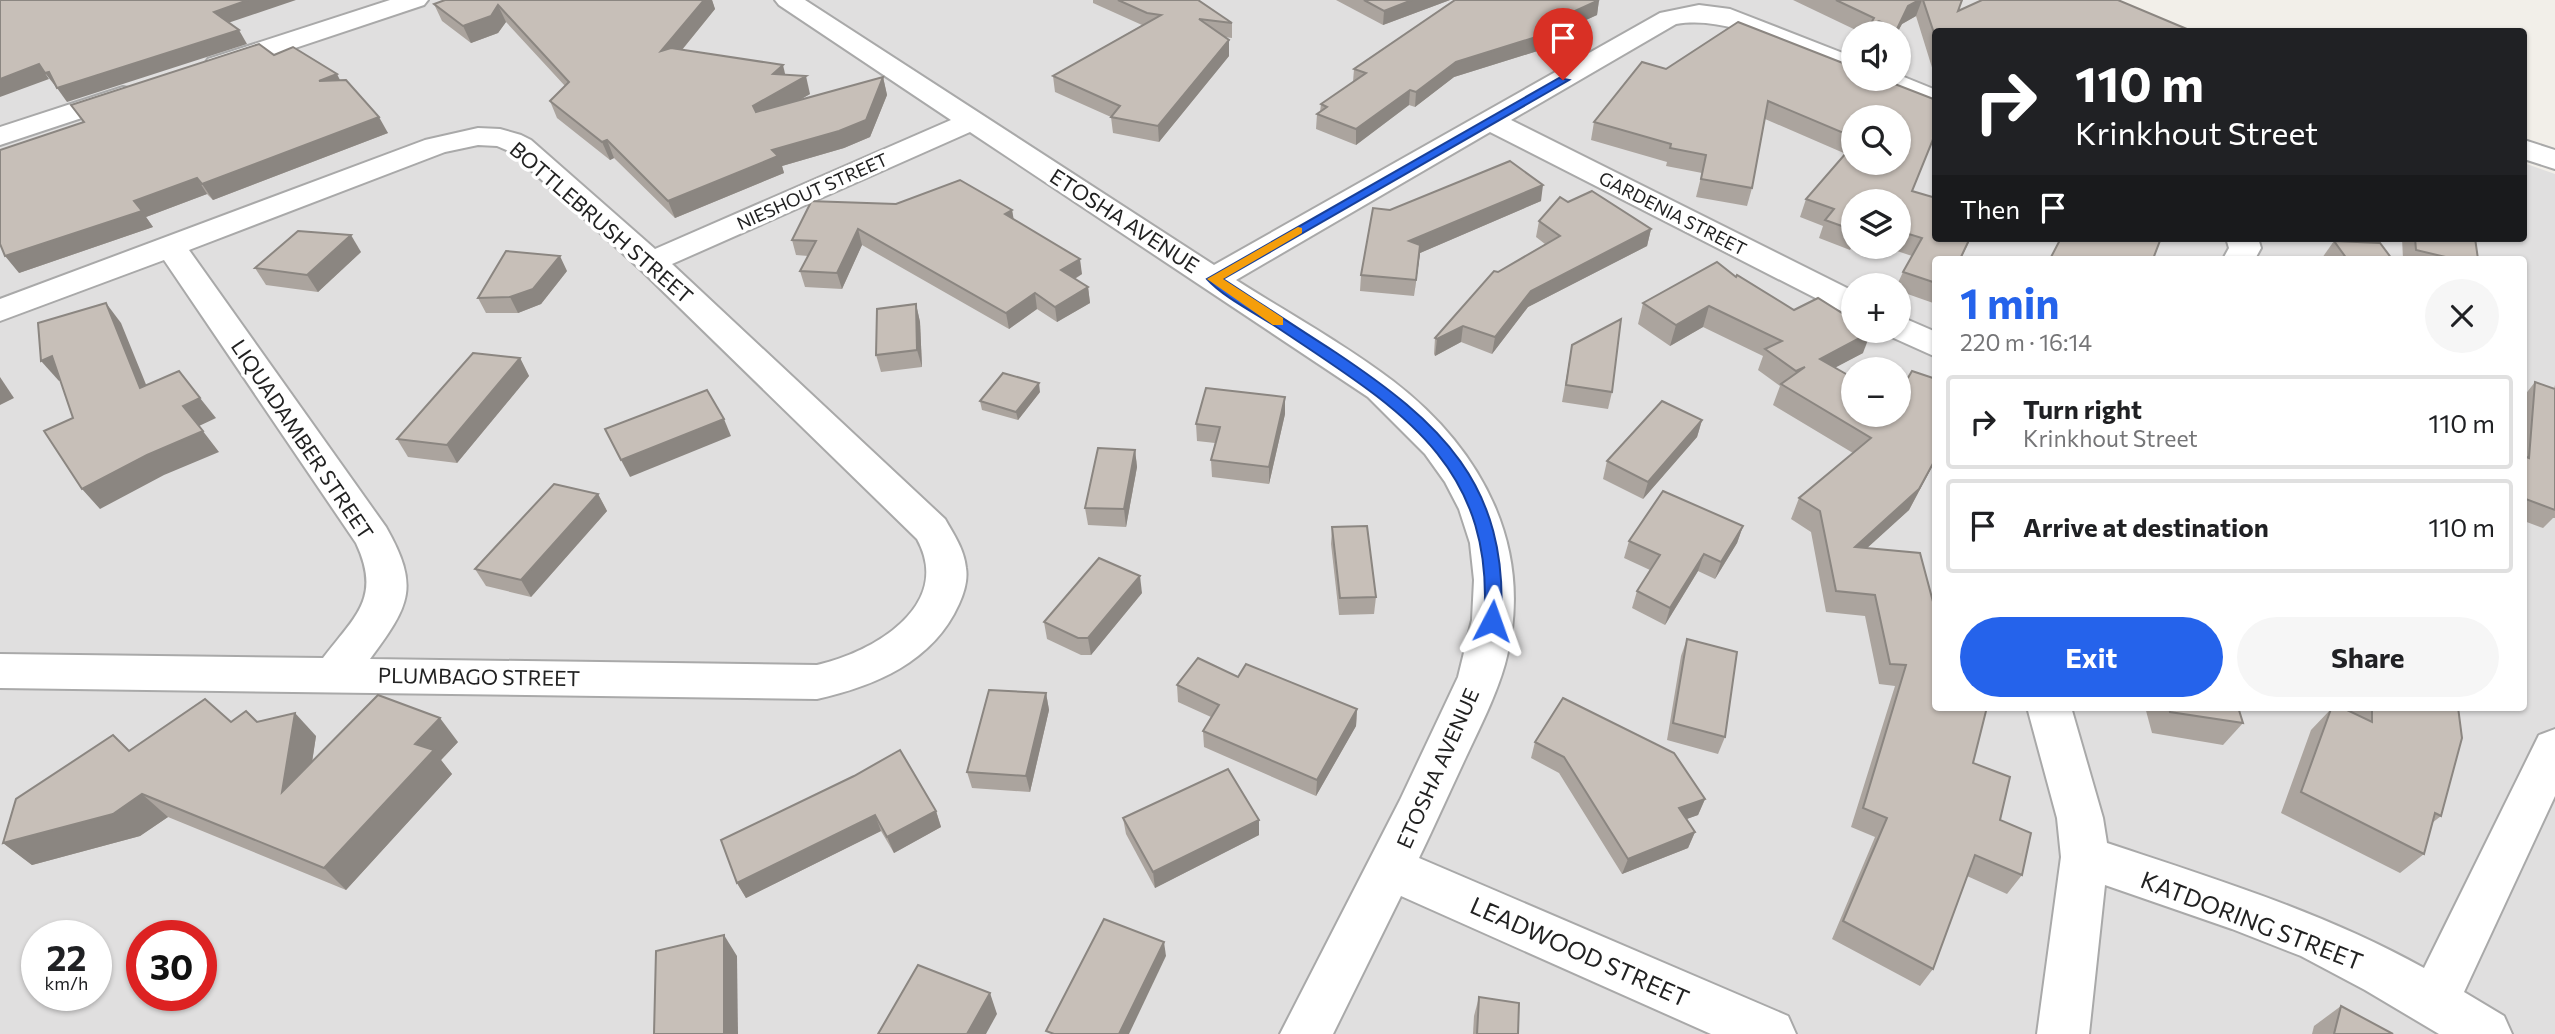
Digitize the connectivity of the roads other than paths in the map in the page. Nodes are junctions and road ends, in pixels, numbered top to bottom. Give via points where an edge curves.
1 (415, 0) edge
2 (805, 3) edge
3 (376, 5) edge
4 (1841, 61) edge
5 (197, 71) edge
6 (145, 88) edge
7 (1911, 90) edge
8 (1932, 98) edge
9 (972, 121) junction
10 (1492, 122) junction
11 (0, 136) edge
12 (2527, 150) edge
13 (2555, 160) edge
14 (171, 247) junction
15 (651, 262) junction
16 (1214, 279) junction
17 (1841, 298) edge
18 (0, 311) edge
19 (1911, 333) edge
20 (1932, 344) edge
21 (936, 611) joint
22 (0, 671) edge
23 (335, 674) junction
24 (2050, 711) edge
25 (2555, 748) edge
26 (2085, 857) junction
27 (1391, 869) junction
28 (2434, 1001) junction
29 (1306, 1034) edge
30 (1770, 1034) edge
31 (2063, 1034) edge
32 (2486, 1034) edge

1 - 3 street
2 - 9 street, ETOSHA AVENUE
3 - 5 street
4 - 10 street via 1741,21 1717,14 1691,14 1658,24
6 - 11 street
7 - 8 street
9 - 15 street, NIESHOUT STREET
9 - 16 street, ETOSHA AVENUE
10 - 16 street
10 - 17 street, GARDENIA STREET
12 - 13 street
14 - 15 street, BOTTLEBRUSH STREET via 435,146 495,136 521,146
14 - 18 street, BOTTLEBRUSH STREET
14 - 23 street, LIQUADAMBER STREET via 372,537 384,563 386,601
15 - 21 street, BOTTLEBRUSH STREET via 931,528 945,551 948,568
16 - 27 street, ETOSHA AVENUE via 1380,389 1413,416 1446,452 1480,513 1494,586 1484,663
19 - 20 street
21 - 23 street, PLUMBAGO STREET via 911,639 888,655 844,676 817,682
22 - 23 street, PLUMBAGO STREET
24 - 26 street via 2080,818
25 - 28 street
26 - 28 street, KATDORING STREET via 2314,939
26 - 31 street
27 - 29 street, ETOSHA AVENUE
27 - 30 street, LEADWOOD STREET
28 - 32 street, KATDORING STREET

